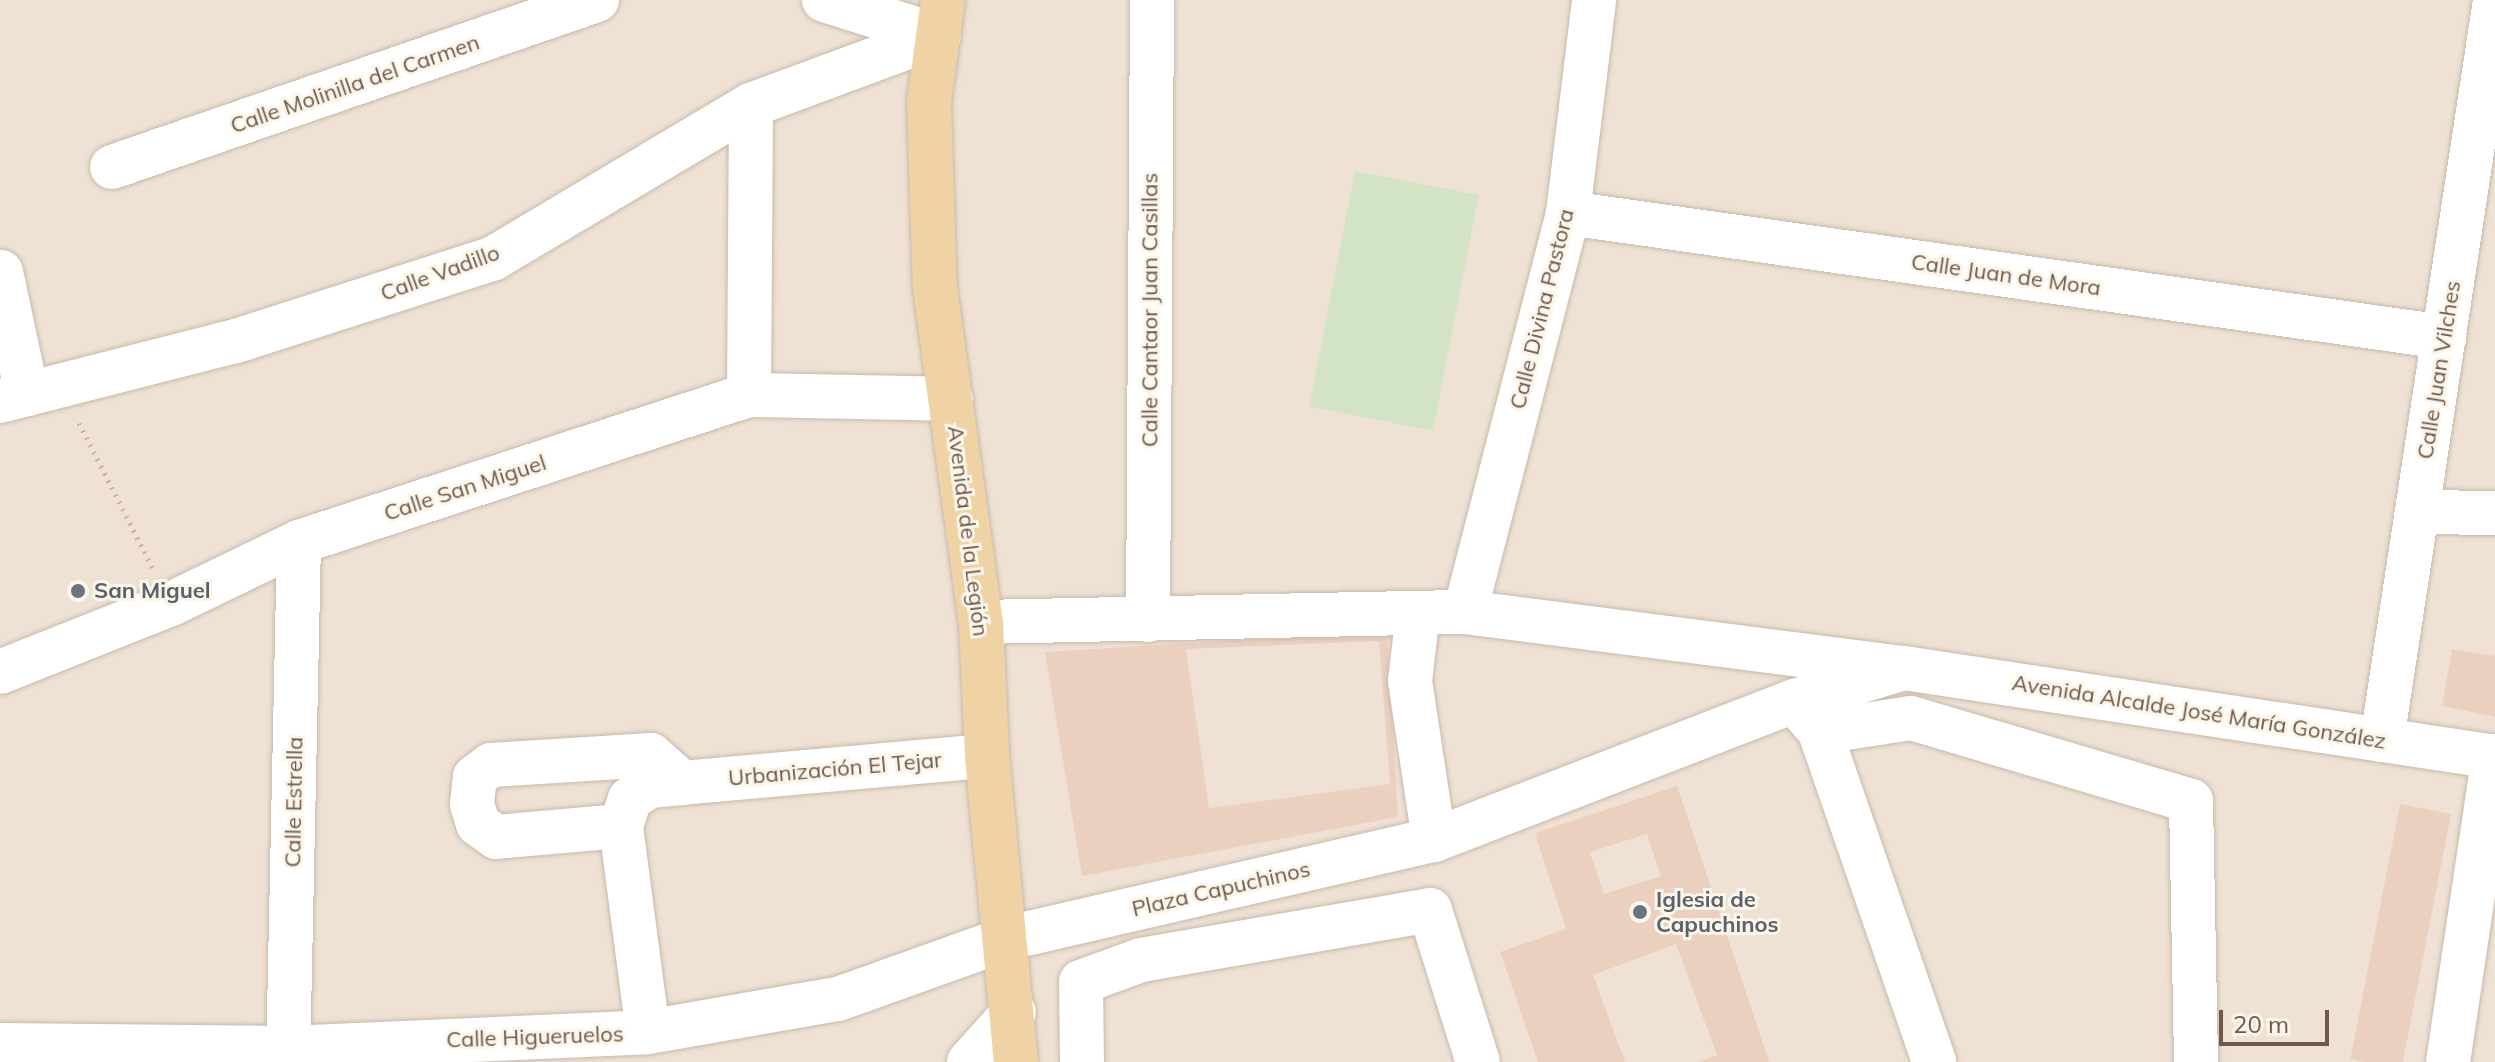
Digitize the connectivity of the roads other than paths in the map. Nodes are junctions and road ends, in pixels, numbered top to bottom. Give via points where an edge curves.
1 (597, 0) edge
2 (824, 0) edge
3 (1152, 0) edge
4 (1594, 0) edge
5 (2495, 1) edge
6 (941, 18) edge
7 (751, 105) junction
8 (2484, 146) edge
9 (112, 167) dead end
10 (1568, 213) junction
11 (1, 272) edge
12 (2444, 337) junction
13 (29, 394) edge
14 (749, 395) junction
15 (951, 399) junction
16 (2417, 512) junction
17 (2495, 513) edge
18 (299, 542) junction
19 (1465, 612) junction
20 (1418, 613) junction
21 (1148, 620) junction
22 (981, 622) junction
23 (1779, 651) junction
24 (1904, 668) junction
25 (0, 672) edge
26 (1807, 716) junction
27 (2382, 740) junction
28 (987, 756) junction
29 (2494, 756) edge
30 (682, 783) junction
31 (621, 826) junction
32 (1434, 840) junction
33 (1008, 938) junction
34 (1014, 1012) junction
35 (648, 1032) junction
36 (0, 1045) edge
37 (288, 1055) edge
38 (969, 1062) edge
39 (1016, 1062) edge
40 (1082, 1062) edge
41 (1478, 1062) edge
42 (1934, 1062) edge
43 (2196, 1062) edge
44 (2448, 1062) edge

1 - 9 street, Calle Molinilla del Carmen
2 - 6 street
3 - 21 street, Calle Cantaor Juan Casillas
4 - 10 street, Calle Divina Pastora
5 - 8 street, Calle Juan Vilches
6 - 7 street, Calle Vadillo
6 - 15 main road, Avenida de la Legión via 930,133 935,288
7 - 13 street, Calle Vadillo via 494,258 236,341
7 - 14 street
8 - 12 street, Calle Juan Vilches
10 - 12 street, Calle Juan de Mora
10 - 19 street, Calle Divina Pastora
11 - 13 street
12 - 16 street, Calle Juan Vilches
14 - 15 street, Calle San Miguel
14 - 18 street, Calle San Miguel
15 - 22 main road, Avenida de la Legión
16 - 17 street
16 - 27 street, Calle Juan Vilches
18 - 25 street, Calle San Miguel via 171,604
18 - 37 street, Calle Estrella
19 - 20 street
19 - 23 street
20 - 21 street
20 - 32 street via 1410,681
21 - 22 street
22 - 28 main road, Avenida de la Legión
23 - 24 street
23 - 26 street
24 - 26 street, Plaza Capuchinos
24 - 27 street, Avenida Alcalde José María González
26 - 32 street, Plaza Capuchinos
26 - 42 street
26 - 43 street via 1911,718 2191,801
27 - 29 street, Avenida Alcalde José María González
28 - 30 street, Urbanización El Tejar
28 - 33 main road, Avenida de la Legión
29 - 44 street
30 - 31 street, Urbanización El Tejar via 649,786 630,799
30 - 31 street via 651,755 491,765 475,777 472,804 478,824 496,837
31 - 35 street
32 - 33 street, Plaza Capuchinos
33 - 34 main road, Avenida de la Legión
33 - 35 street, Calle Higueruelos via 838,999
34 - 38 street
34 - 39 main road, Avenida de la Legión
35 - 37 street, Calle Higueruelos
36 - 37 street, Calle Higueruelos
40 - 41 street via 1081,982 1141,960 1430,910

